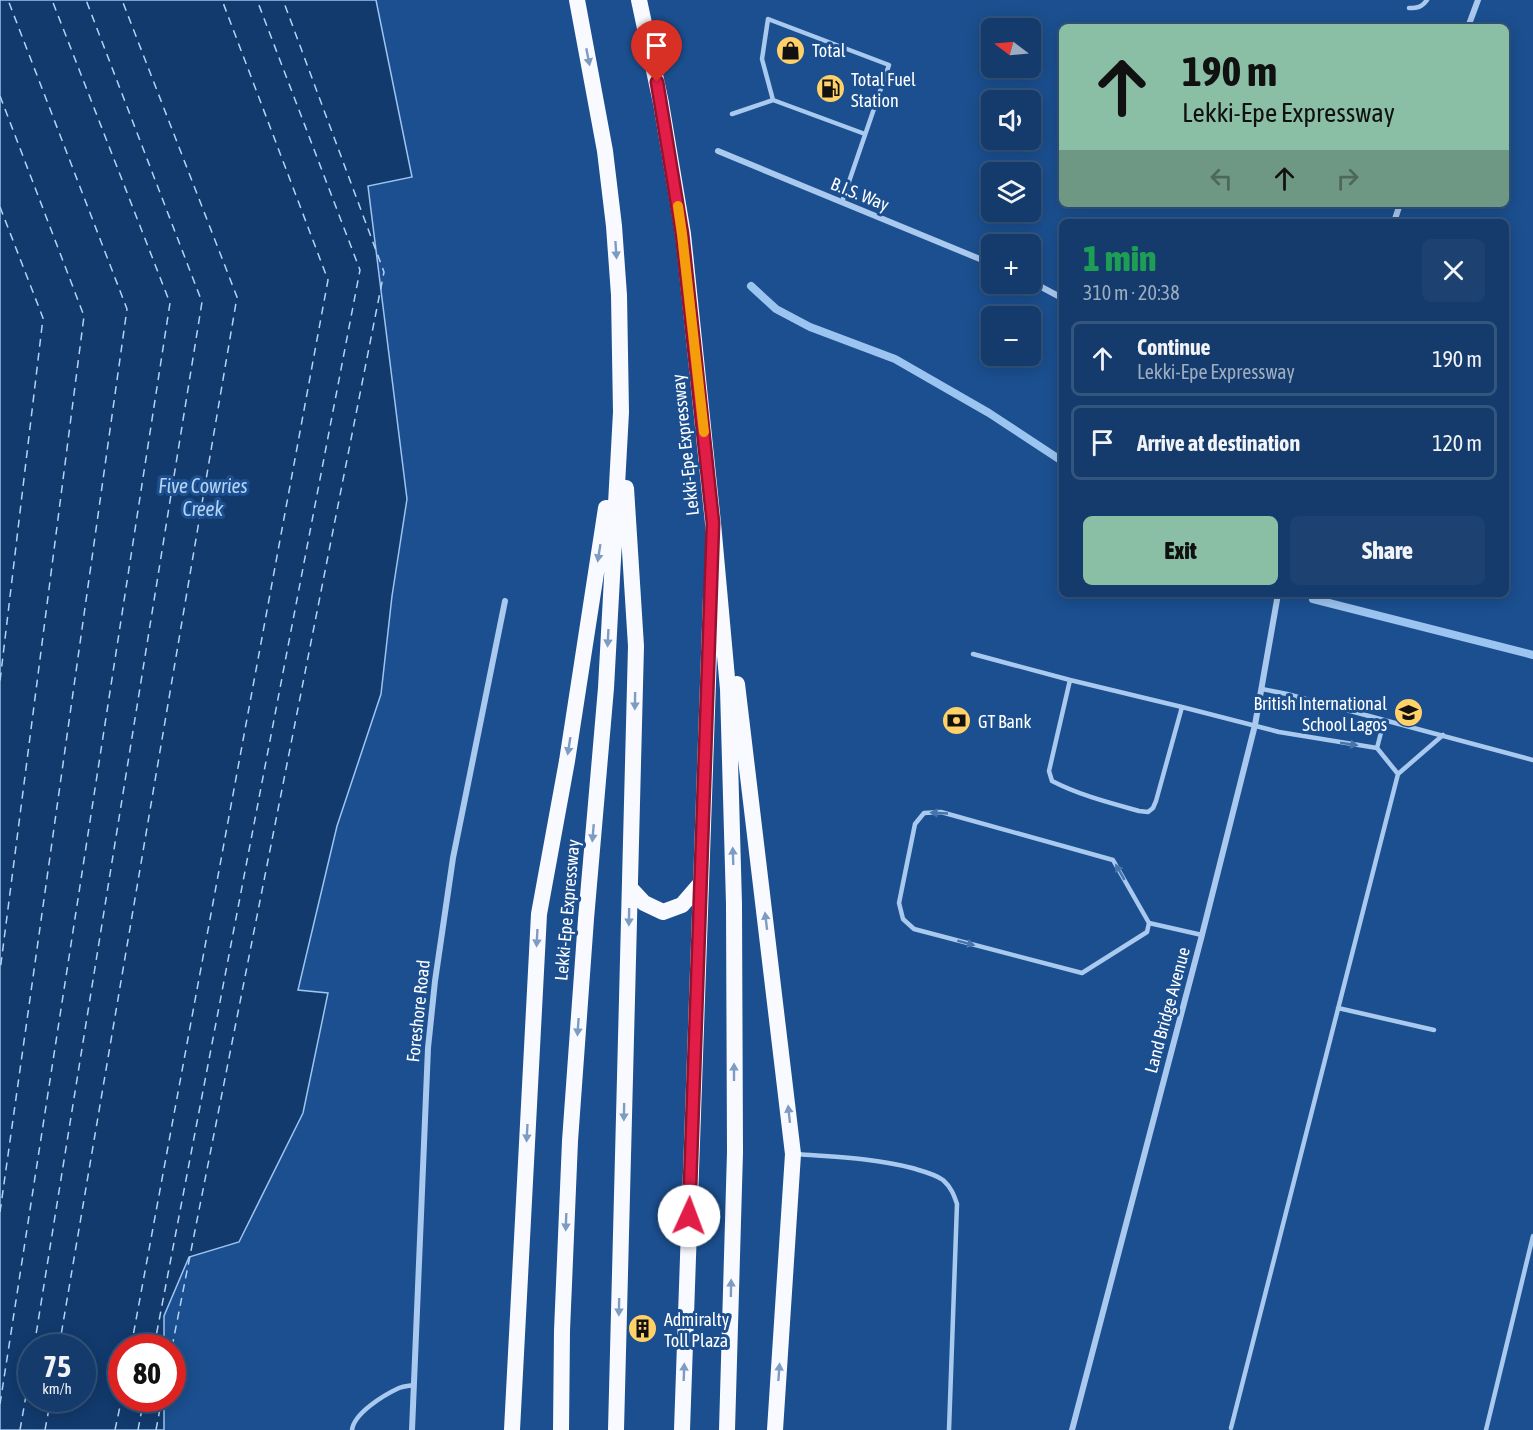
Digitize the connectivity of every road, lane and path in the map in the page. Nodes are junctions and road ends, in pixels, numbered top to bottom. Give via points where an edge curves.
1 (577, 0) edge
2 (639, 0) edge
3 (1427, 0) edge
4 (1478, 0) edge
5 (1409, 8) dead end
6 (1469, 24) edge
7 (773, 100) junction
8 (732, 114) dead end
9 (865, 134) junction
10 (718, 151) dead end
11 (842, 202) junction
12 (981, 259) edge
13 (1041, 286) edge
14 (1059, 296) edge
15 (621, 412) junction
16 (713, 523) junction
17 (1277, 597) edge
18 (505, 601) dead end
19 (973, 654) dead end
20 (1070, 680) junction
21 (1262, 689) junction
22 (1182, 707) junction
23 (1384, 721) junction
24 (1255, 725) junction
25 (1443, 735) junction
26 (1377, 748) junction
27 (1533, 760) edge
28 (1398, 774) junction
29 (701, 883) junction
30 (630, 888) junction
31 (1149, 922) junction
32 (1202, 935) junction
33 (1338, 1008) junction
34 (1434, 1030) dead end
35 (793, 1154) junction
36 (1533, 1236) edge
37 (414, 1385) junction
38 (1231, 1428) dead end
39 (352, 1430) edge
40 (412, 1430) edge
41 (512, 1430) edge
42 (561, 1430) edge
43 (616, 1430) edge
44 (682, 1430) edge
45 (727, 1430) edge
46 (775, 1430) edge
47 (949, 1430) edge
48 (1072, 1430) edge
49 (1486, 1430) edge

1 -> 15 highway, Lekki-Epe Expressway via 601,128 614,226
2 - 16 highway, Lekki-Epe Expressway via 661,103 682,234
3 - 5 lane via 1418,8
4 - 6 street
7 - 8 lane
7 - 9 lane
7 - 9 lane via 762,59 768,19 889,65
9 - 11 lane
10 - 11 street, B.I.S. Way
11 - 12 street, B.I.S. Way
13 - 14 street
15 -> 30 highway via 636,646
15 -> 41 highway via 539,914
15 -> 42 highway, Lekki-Epe Expressway via 606,688 570,1141
16 - 29 highway
35 -> 16 highway via 725,585
45 -> 16 highway, Lekki-Epe Expressway via 735,1152 734,904 728,689
17 - 21 street, Land Bridge Avenue
18 - 37 street, Foreshore Road via 453,858 435,981 428,1048
19 - 20 lane
20 - 22 lane
20 - 22 lane via 1049,771 1052,781 1139,811 1148,812 1156,801
21 - 23 lane
21 - 24 street, Land Bridge Avenue
22 - 24 lane
23 - 25 lane
23 - 26 lane
24 -> 26 lane
24 - 32 street, Land Bridge Avenue
25 - 27 lane
25 - 28 lane
26 - 28 lane
28 - 33 lane
29 - 30 highway via 682,905 663,912 644,903
44 -> 29 highway
30 -> 43 highway
31 -> 31 lane via 1113,860 941,812 924,813 915,824 899,903 903,919 914,929 1082,973 1147,932
31 - 32 lane
32 - 48 street, Land Bridge Avenue
33 - 34 lane
33 - 38 lane
46 -> 35 highway
35 - 47 lane via 897,1164 942,1179 951,1190 957,1204
36 - 49 lane
37 - 39 lane via 401,1387 376,1401 359,1416
37 - 40 street, Foreshore Road

